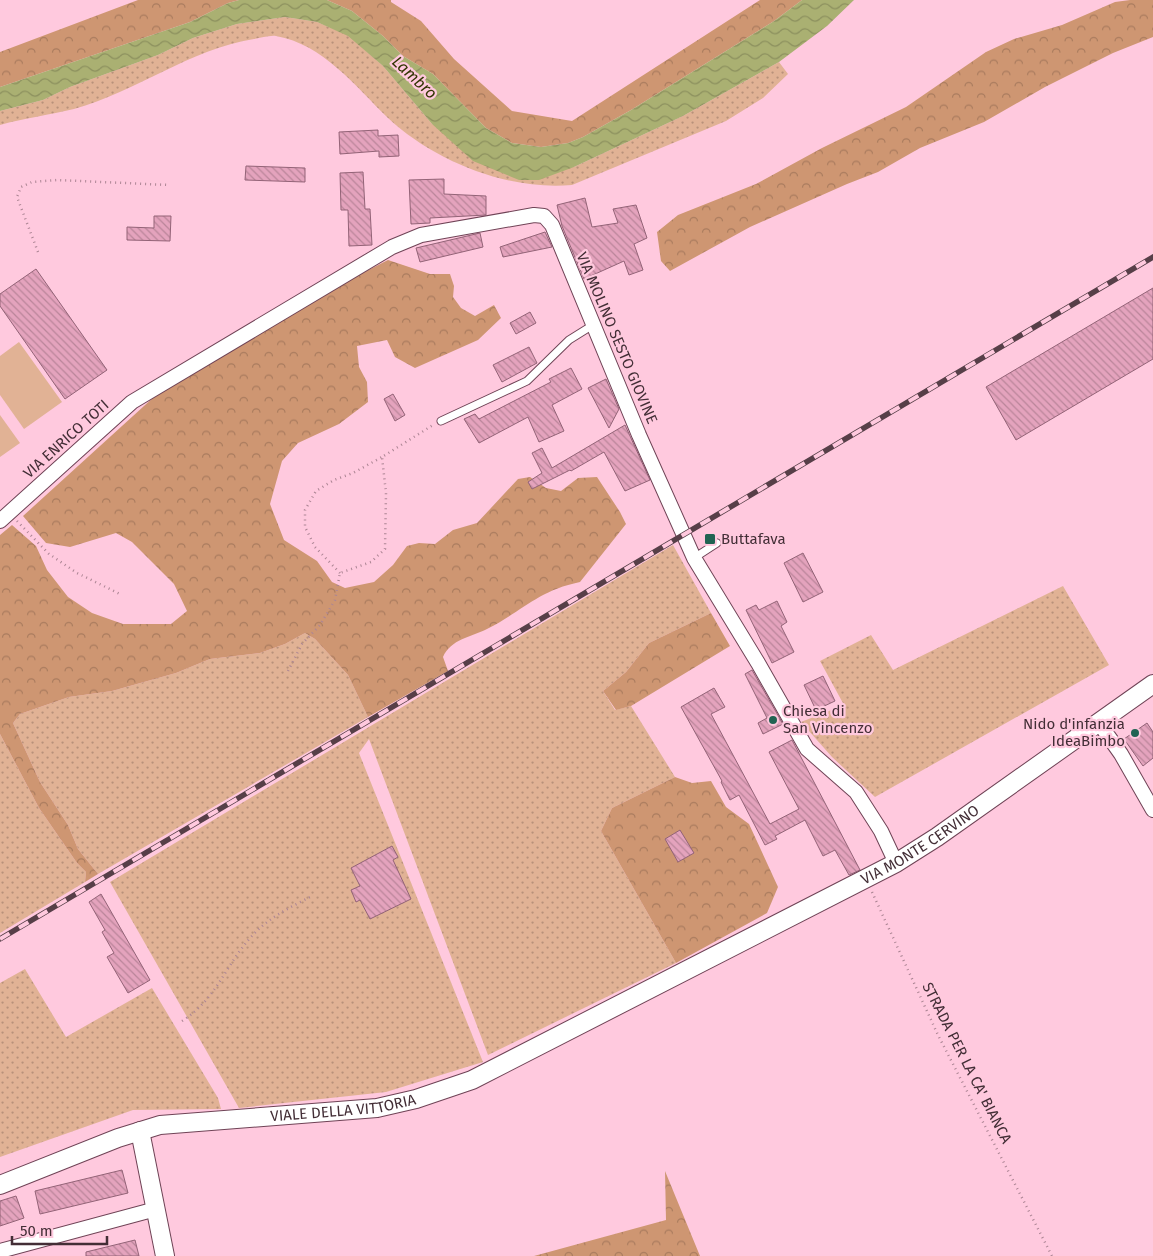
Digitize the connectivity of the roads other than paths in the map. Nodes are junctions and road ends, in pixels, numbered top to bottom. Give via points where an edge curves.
1 (593, 325) junction
2 (132, 402) joint
3 (441, 420) road end
4 (5, 516) edge
5 (717, 543) dead end
6 (694, 558) junction
7 (1153, 684) edge
8 (1099, 723) junction
9 (1153, 810) edge
10 (896, 863) junction
11 (671, 979) joint
12 (140, 1131) junction
13 (0, 1185) edge
14 (156, 1209) junction
15 (0, 1251) edge
16 (165, 1256) edge

1 - 2 street, VIA MOLINO SESTO GIOVINE via 552,225 544,216 534,215 421,235 403,242
1 - 3 lane via 569,340 527,380
1 - 6 street, VIA MOLINO SESTO GIOVINE
2 - 4 street, VIA ENRICO TOTI
5 - 6 lane
6 - 10 street, VIA MOLINO SESTO GIOVINE via 807,749 856,792 881,831
7 - 8 street, VIA MONTE CERVINO
8 - 9 street via 1122,754
8 - 10 street, VIA MONTE CERVINO
10 - 11 street, VIA MONTE CERVINO
11 - 12 street, VIALE DELLA VITTORIA via 472,1080 416,1099 377,1108 160,1125
12 - 13 street, VIALE DELLA VITTORIA
12 - 14 street
14 - 15 street
14 - 16 street

